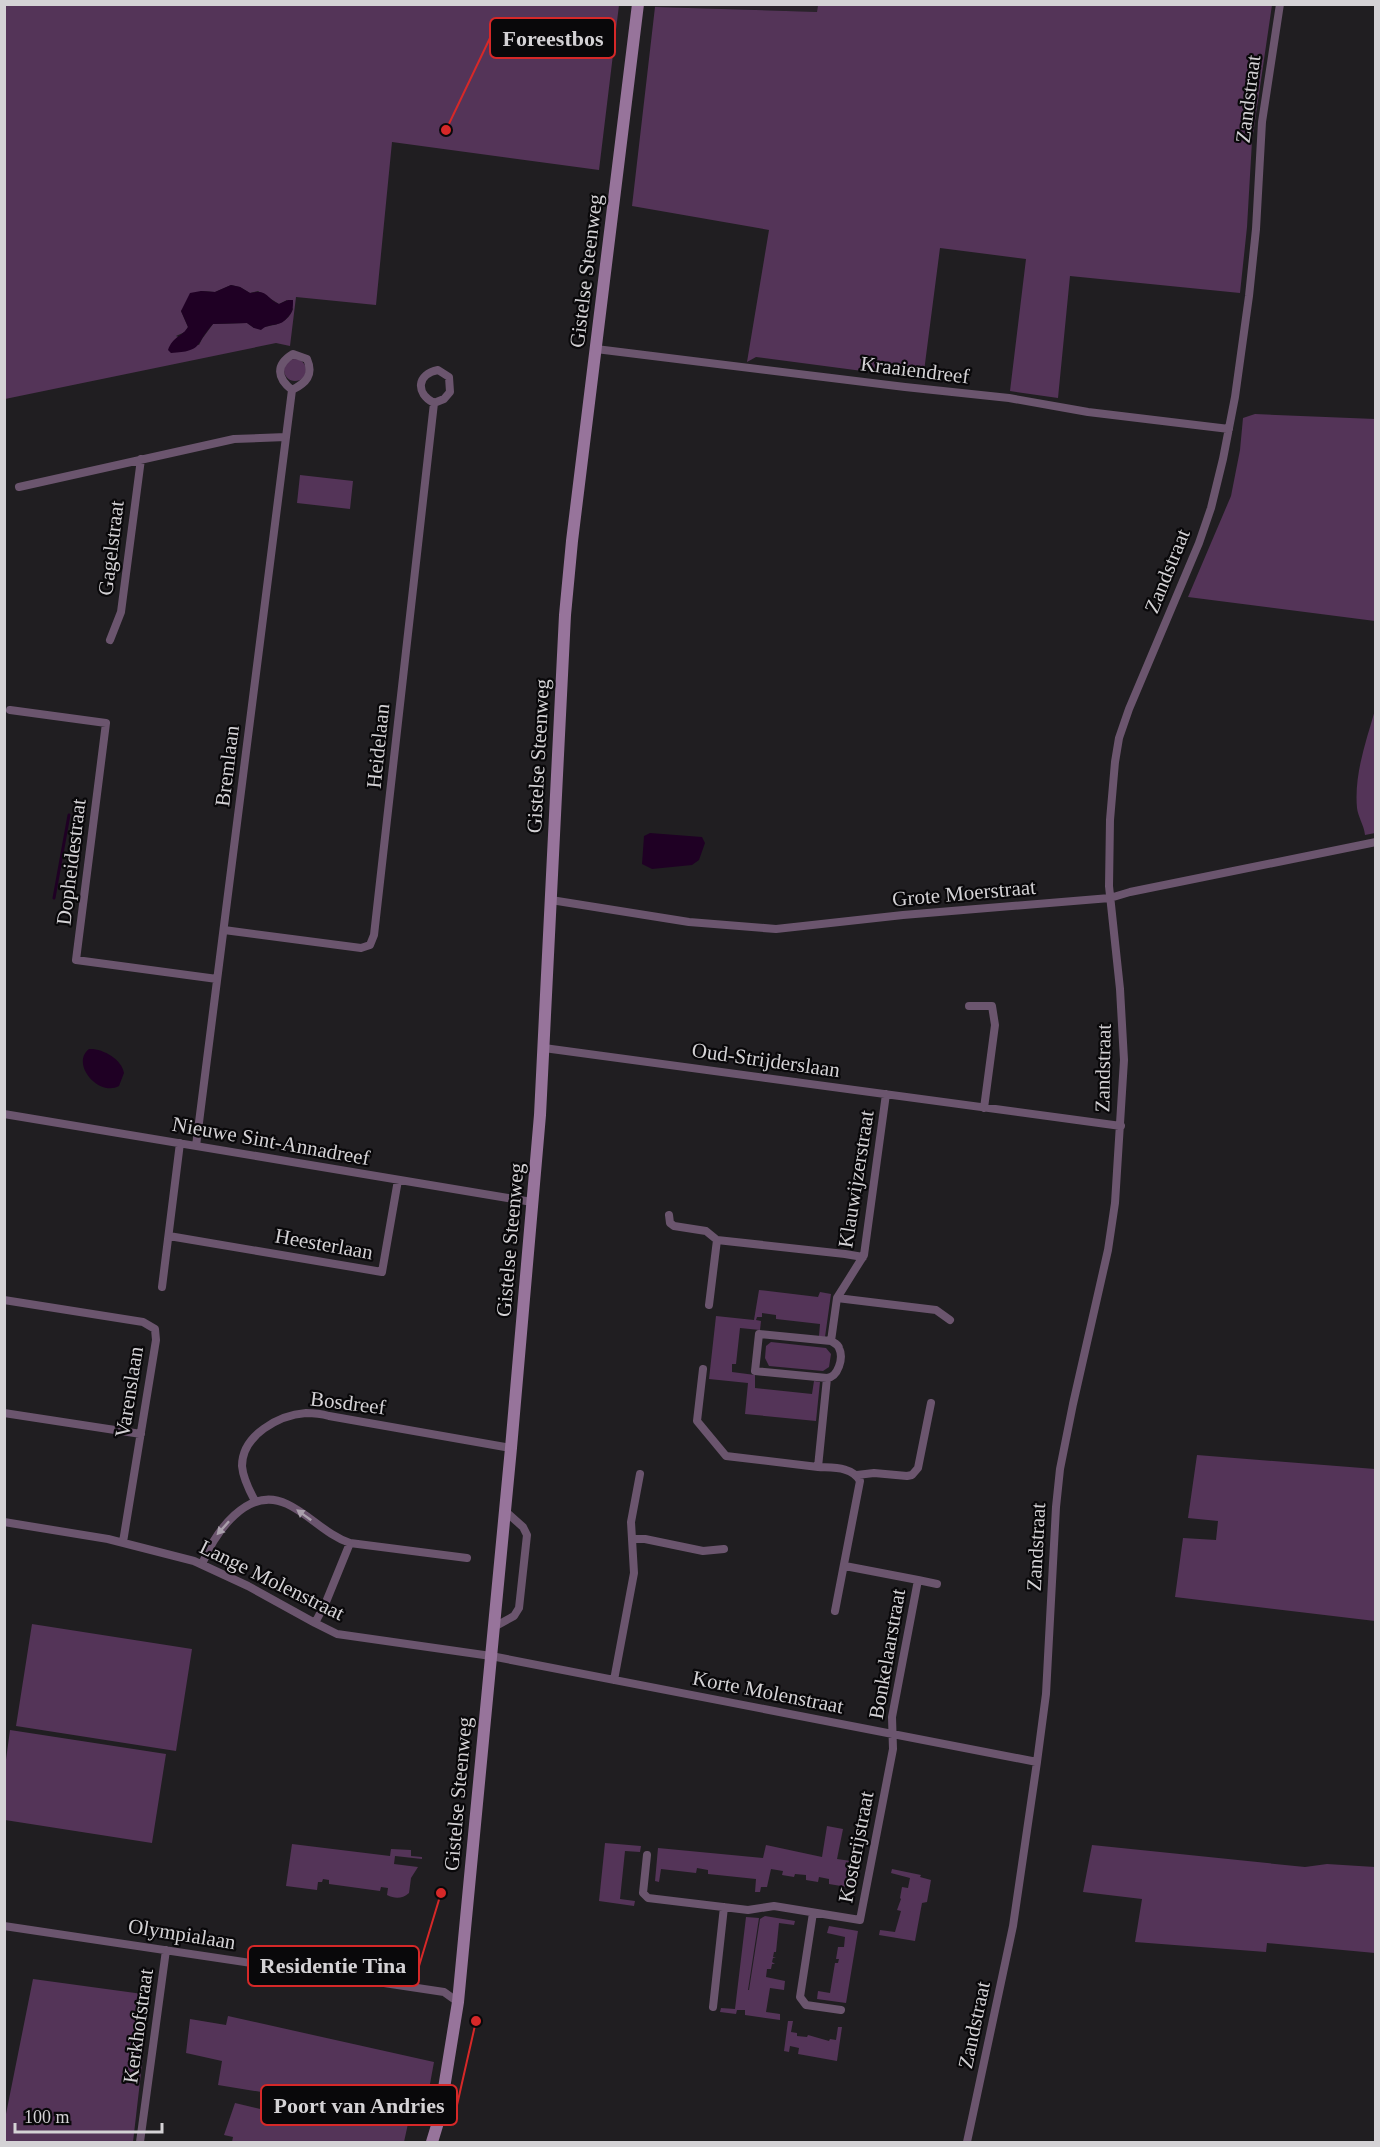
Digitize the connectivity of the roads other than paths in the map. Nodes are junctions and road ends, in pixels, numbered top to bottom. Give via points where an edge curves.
1 (638, 4) edge
2 (1280, 4) edge
3 (596, 349) junction
4 (292, 390) dead end
5 (434, 403) dead end
6 (1229, 429) junction
7 (286, 437) junction
8 (141, 459) junction
9 (19, 486) dead end
10 (110, 640) dead end
11 (10, 710) dead end
12 (1376, 842) edge
13 (1110, 898) junction
14 (551, 900) junction
15 (224, 930) junction
16 (217, 979) junction
17 (969, 1006) dead end
18 (544, 1048) junction
19 (886, 1095) junction
20 (984, 1108) junction
21 (4, 1114) edge
22 (1121, 1126) junction
23 (180, 1143) junction
24 (196, 1146) junction
25 (398, 1180) junction
26 (532, 1202) junction
27 (669, 1215) dead end
28 (169, 1236) junction
29 (717, 1240) junction
30 (863, 1257) junction
31 (162, 1287) dead end
32 (837, 1298) junction
33 (4, 1300) edge
34 (710, 1305) dead end
35 (950, 1320) dead end
36 (831, 1341) junction
37 (703, 1369) dead end
38 (827, 1378) junction
39 (930, 1403) dead end
40 (4, 1413) edge
41 (141, 1434) junction
42 (511, 1448) junction
43 (818, 1467) junction
44 (640, 1474) dead end
45 (857, 1475) junction
46 (255, 1501) junction
47 (505, 1511) junction
48 (4, 1522) edge
49 (632, 1539) junction
50 (123, 1542) junction
51 (350, 1543) junction
52 (724, 1549) dead end
53 (467, 1558) dead end
54 (202, 1564) junction
55 (845, 1566) junction
56 (918, 1580) junction
57 (937, 1584) dead end
58 (835, 1611) dead end
59 (315, 1623) junction
60 (494, 1627) junction
61 (491, 1656) junction
62 (614, 1680) junction
63 (891, 1734) junction
64 (1037, 1762) junction
65 (647, 1855) dead end
66 (724, 1907) junction
67 (813, 1912) junction
68 (4, 1926) edge
69 (166, 1950) junction
70 (458, 2002) junction
71 (713, 2007) dead end
72 (841, 2010) dead end
73 (140, 2142) edge
74 (432, 2142) edge
75 (967, 2142) edge

1 - 3 main road, Gistelse Steenweg
2 - 6 street, Zandstraat via 1262,122 1249,296
3 - 6 street, Kraaiendreef via 1009,398
3 - 14 main road, Gistelse Steenweg via 565,615
4 - 7 street, Bremlaan
5 - 15 street, Heidelaan via 374,935 370,945 361,948
6 - 13 street, Zandstraat via 1202,535 1119,738 1110,820
7 - 8 street, Gagelstraat via 234,439
7 - 15 street, Bremlaan
8 - 9 street, Gagelstraat
8 - 10 street, Gagelstraat via 121,612
11 - 16 street, Dopheidestraat via 106,723 76,960
12 - 13 street, Grote Moerstraat
13 - 14 street, Grote Moerstraat via 784,929 712,925
13 - 22 street, Zandstraat via 1123,1032
14 - 18 main road, Gistelse Steenweg
15 - 16 street, Bremlaan
16 - 24 street, Bremlaan
17 - 20 street via 992,1006 995,1025
18 - 19 street, Oud-Strijderslaan
18 - 26 main road, Gistelse Steenweg
19 - 20 street, Oud-Strijderslaan
19 - 30 street, Klauwijzerstraat
20 - 22 street, Oud-Strijderslaan
21 - 23 street, Nieuwe Sint-Annadreef
22 - 64 street, Zandstraat via 1108,1250 1068,1423 1057,1494 1046,1694
23 - 24 street, Nieuwe Sint-Annadreef
23 - 28 street
24 - 25 street, Nieuwe Sint-Annadreef
25 - 26 street, Nieuwe Sint-Annadreef
25 - 28 street, Heesterlaan via 382,1272
26 - 42 main road, Gistelse Steenweg
27 - 29 street via 670,1224 706,1231
28 - 31 street
29 - 30 street
29 - 34 street
30 - 32 street, Klauwijzerstraat
32 - 35 street via 936,1310
32 - 36 street, Klauwijzerstraat
33 - 41 street, Varenslaan via 152,1326 156,1340
36 - 38 street, Klauwijzerstraat via 840,1348 840,1359 836,1375
36 - 38 street via 759,1334 757,1352 755,1371
37 - 43 street via 697,1421 726,1456
38 - 43 street, Klauwijzerstraat
39 - 45 street via 915,1473
40 - 41 street
41 - 50 street, Varenslaan
42 - 46 street, Bosdreef via 298,1414 265,1428 245,1451 243,1474
42 - 47 main road, Gistelse Steenweg
43 - 45 street via 849,1470
44 - 49 street via 631,1522
45 - 55 street via 860,1486
51 -> 46 street via 286,1503
46 -> 54 street via 219,1532
47 - 60 main road, Gistelse Steenweg
47 - 60 street via 527,1535 519,1608 514,1616
48 - 50 street, Lange Molenstraat
49 - 52 street via 703,1551
49 - 62 street via 634,1573
50 - 54 street, Lange Molenstraat
51 - 53 street
51 - 59 street
54 - 59 street, Lange Molenstraat
55 - 56 street, Bonkelaarstraat
55 - 58 street
56 - 57 street, Bonkelaarstraat
56 - 63 street, Bonkelaarstraat
59 - 61 street, Lange Molenstraat via 337,1634
60 - 61 main road, Gistelse Steenweg
61 - 62 street, Korte Molenstraat
61 - 70 main road, Gistelse Steenweg
62 - 63 street, Korte Molenstraat
63 - 64 street, Korte Molenstraat
63 - 67 street, Kosterijstraat via 893,1749 860,1920
64 - 75 street, Zandstraat via 1013,1926
65 - 66 street, Kosterijstraat via 644,1896
66 - 67 street, Kosterijstraat via 748,1910 774,1906
66 - 71 street
67 - 72 street, Kosterijstraat via 800,1997 806,2005
68 - 69 street, Olympialaan
69 - 70 street, Olympialaan via 444,1992
69 - 73 street, Kerkhofstraat
70 - 74 main road, Gistelse Steenweg

